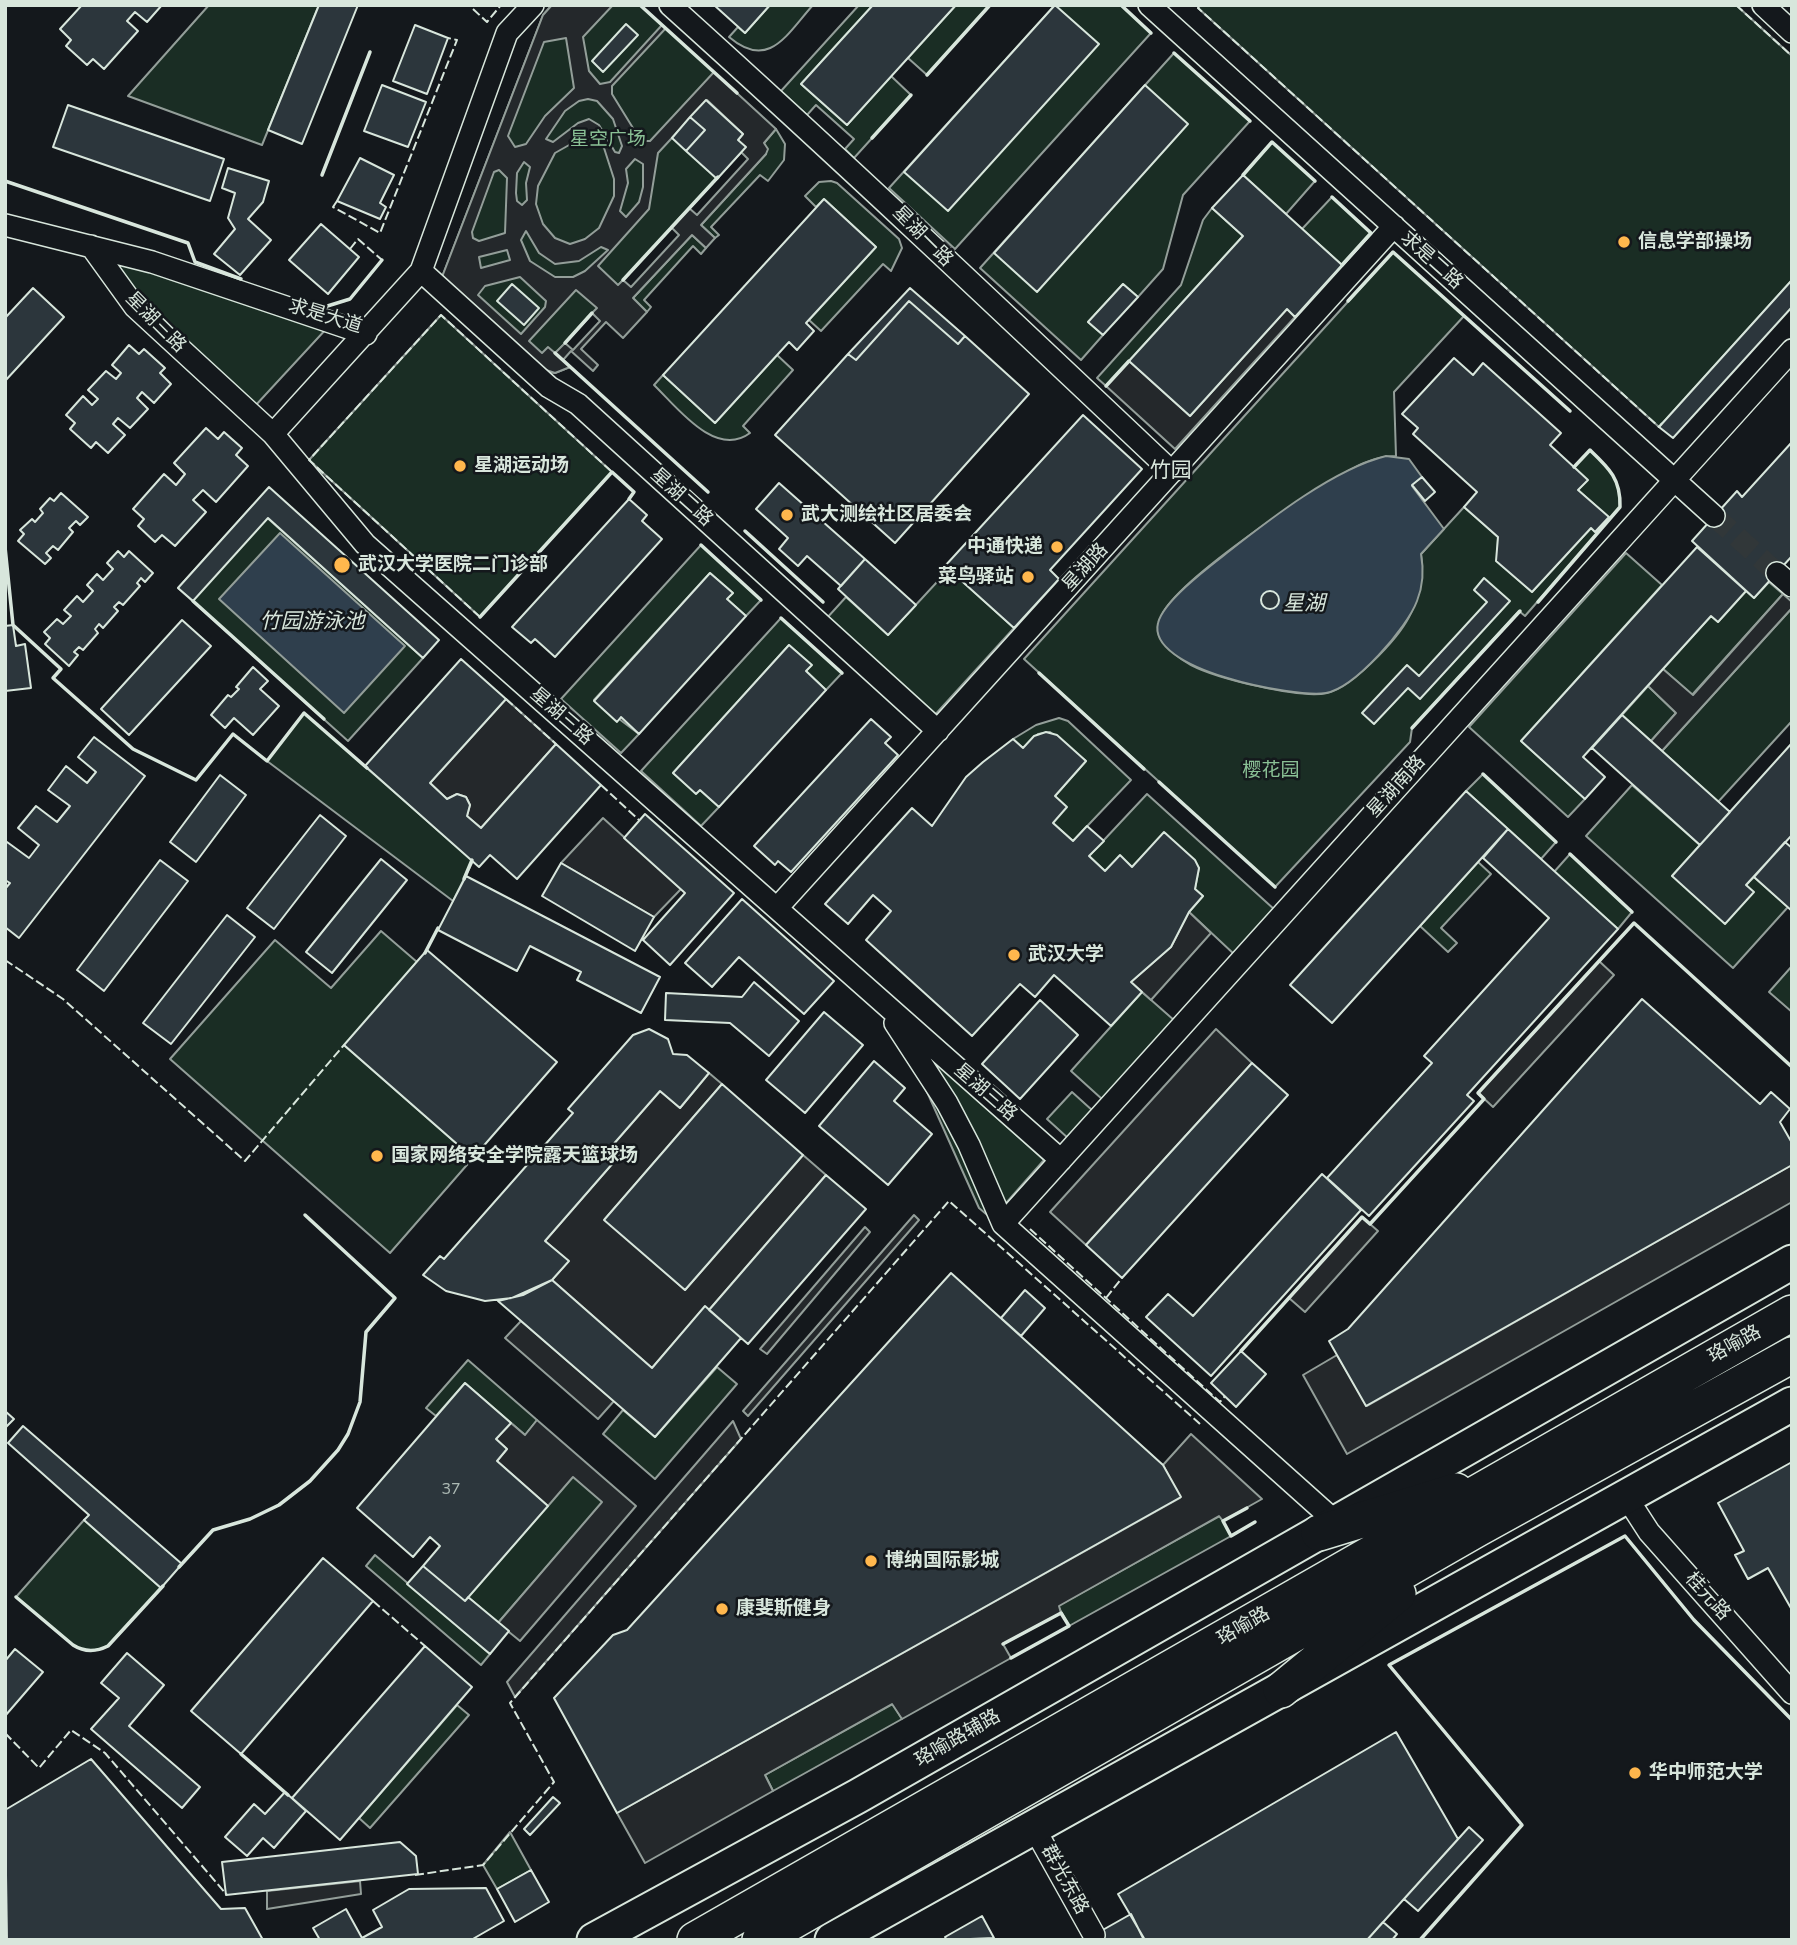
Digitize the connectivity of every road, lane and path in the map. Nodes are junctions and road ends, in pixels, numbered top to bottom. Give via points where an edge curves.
1 (533, 5) edge
2 (670, 5) edge
3 (1149, 5) edge
4 (1763, 5) edge
5 (1792, 32) edge
6 (5, 225) edge
7 (1394, 226) junction
8 (92, 246) junction
9 (421, 271) junction
10 (366, 334) junction
11 (1792, 350) edge
12 (273, 434) junction
13 (1172, 472) junction
14 (1675, 480) junction
15 (1714, 516) tunnel mouth
16 (938, 731) junction
17 (777, 908) junction
18 (873, 994) junction
19 (1061, 1160) junction
20 (1003, 1224) junction
21 (1792, 1262) edge
22 (1792, 1288) edge
23 (1792, 1313) edge
24 (1718, 1353) junction
25 (1792, 1355) edge
26 (1792, 1404) edge
27 (1520, 1471) junction
28 (1626, 1498) junction
29 (1328, 1528) junction
30 (1477, 1530) junction
31 (1281, 1690) junction
32 (1792, 1693) edge
33 (1033, 1826) junction
34 (1094, 1935) dead end
35 (594, 1940) edge
36 (695, 1940) edge
37 (760, 1940) edge
38 (832, 1940) edge

1 - 9 street, 求是大道 via 507,33
2 - 13 street, 星湖一路 via 868,184
3 - 7 street, 求是二路
4 - 5 street
6 - 8 street, 求是大道
7 - 13 street, 星湖路
7 - 14 street, 求是二路
8 - 10 street, 求是大道 via 244,291
8 - 12 street, 星湖三路 via 135,307
9 - 10 street, 求是大道
9 - 16 street, 星湖二路 via 549,387 578,404
10 - 12 street
11 - 14 street, 星湖南路
12 - 17 street, 星湖三路 via 365,544
13 - 16 street, 星湖路
14 - 15 street, 求是二路
14 - 19 street, 星湖南路
16 - 17 street, 星湖路
17 - 18 street, 星湖三路
18 - 19 street, 星湖三路
18 - 20 street via 947,1103
19 - 20 street, 星湖南路
20 - 29 street
21 - 29 main road, 珞喻路辅路
22 - 24 highway
23 - 24 highway, 珞喻路
24 - 27 highway, 珞喻路
25 - 30 highway, 珞喻路
26 - 28 main road
27 - 29 highway
27 - 36 highway, 珞喻路
28 - 31 main road
28 - 32 street, 桂元路 via 1649,1532
29 - 35 main road, 珞喻路辅路
30 - 31 highway
30 - 37 highway, 珞喻路
31 - 33 main road
33 - 34 street, 群光东路
33 - 38 main road

